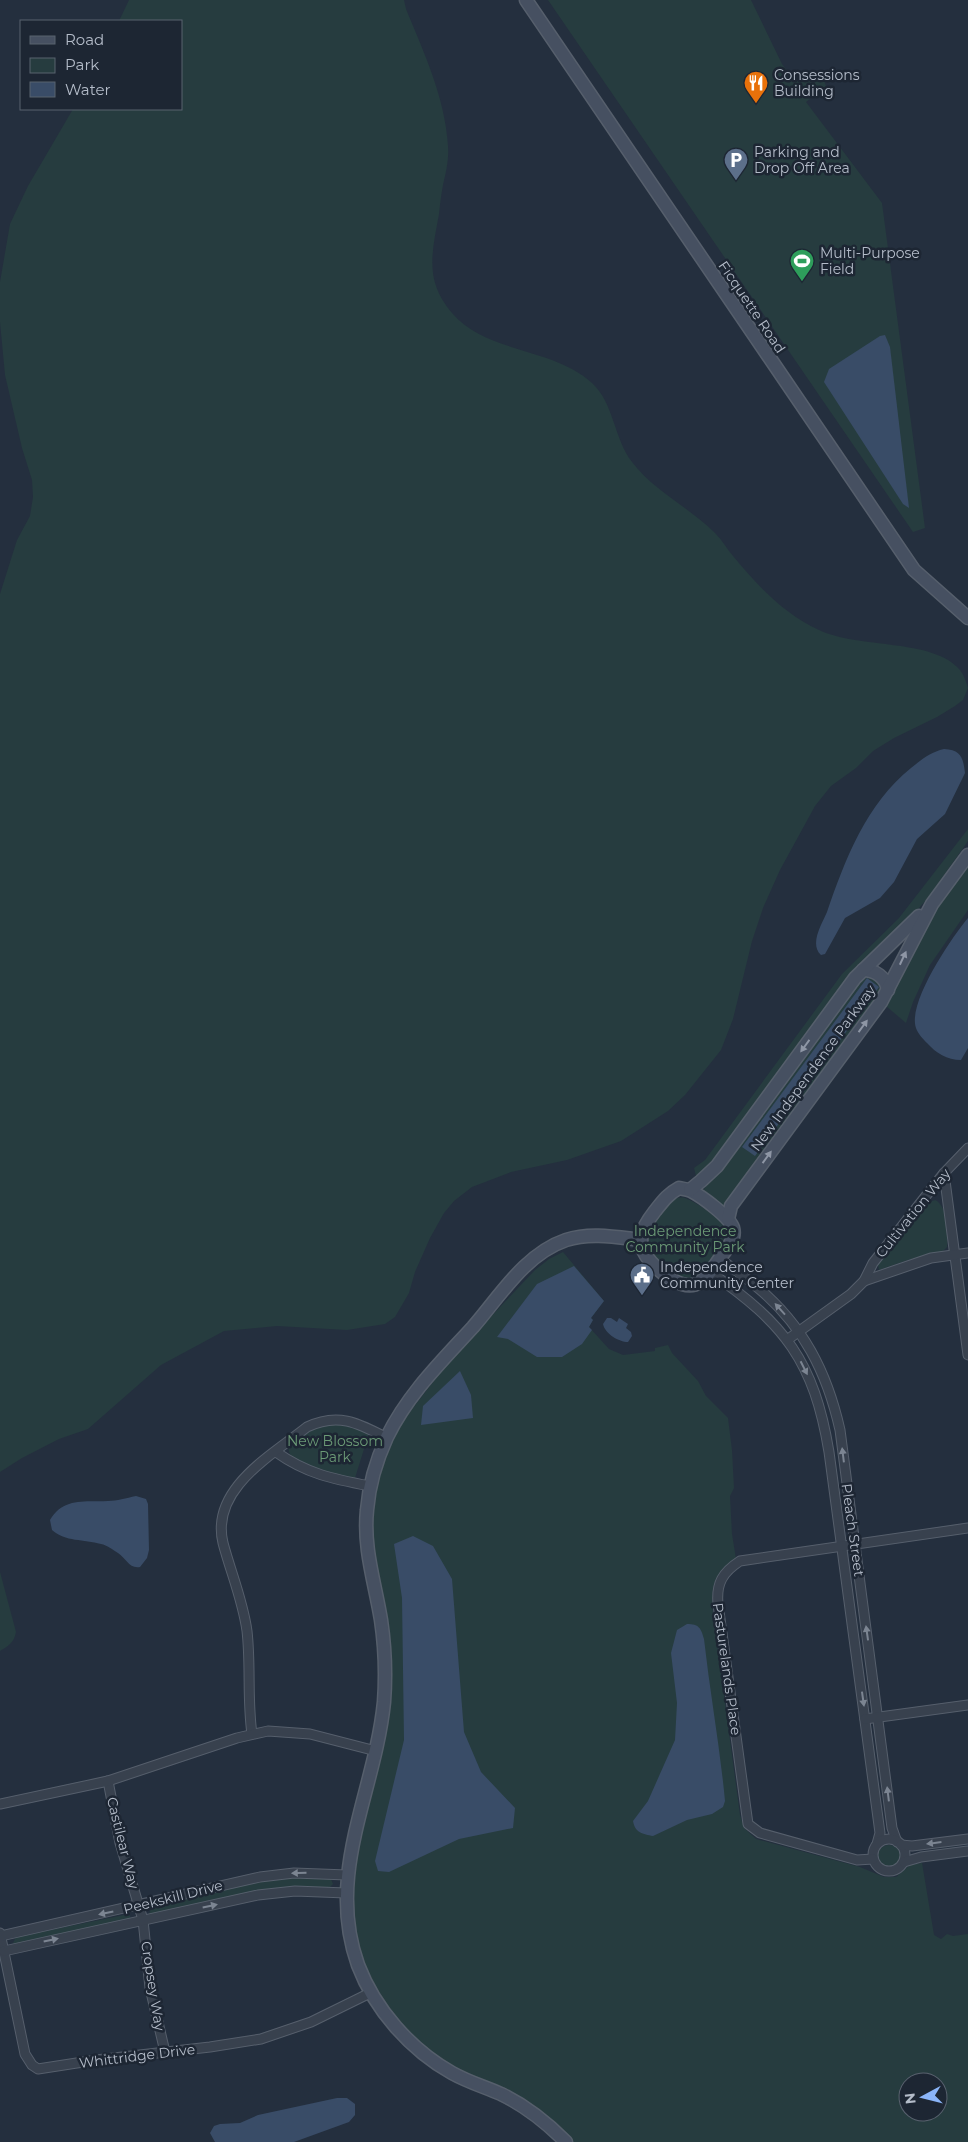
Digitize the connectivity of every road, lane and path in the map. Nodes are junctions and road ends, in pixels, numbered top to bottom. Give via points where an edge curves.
1 (526, 0) edge
2 (968, 618) edge
3 (968, 855) edge
4 (932, 904) junction
5 (863, 970) junction
6 (888, 990) junction
7 (968, 1148) edge
8 (944, 1173) junction
9 (690, 1190) junction
10 (728, 1219) junction
11 (641, 1240) junction
12 (968, 1253) edge
13 (955, 1255) junction
14 (720, 1259) junction
15 (710, 1272) junction
16 (864, 1281) junction
17 (800, 1331) junction
18 (787, 1340) junction
19 (968, 1355) edge
20 (387, 1438) junction
21 (276, 1452) junction
22 (370, 1486) junction
23 (968, 1528) edge
24 (855, 1543) junction
25 (842, 1547) junction
26 (968, 1705) edge
27 (878, 1718) junction
28 (865, 1719) junction
29 (252, 1734) junction
30 (376, 1750) junction
31 (108, 1781) junction
32 (0, 1804) edge
33 (968, 1839) edge
34 (899, 1843) junction
35 (878, 1844) junction
36 (968, 1851) edge
37 (874, 1859) junction
38 (904, 1862) junction
39 (347, 1875) junction
40 (346, 1894) junction
41 (140, 1906) junction
42 (143, 1920) junction
43 (0, 1934) edge
44 (4, 1951) junction
45 (370, 1993) junction
46 (165, 2052) junction
47 (566, 2142) edge

1 - 2 street, Ficquette Road via 914,570
3 - 4 street, New Independence Parkway
4 - 5 street, New Independence Parkway
6 -> 4 street, New Independence Parkway
5 - 6 street via 875,972 884,980
5 -> 9 street, New Independence Parkway via 717,1166
10 -> 6 street, New Independence Parkway via 732,1206
7 - 8 street, Cultivation Way
8 - 13 street
8 - 16 street, Cultivation Way via 873,1263
9 - 10 street
9 - 11 street via 680,1188 668,1194 642,1228
10 - 14 street via 734,1229 733,1241
11 - 15 street via 645,1255 660,1272 680,1284 700,1283
11 - 20 street via 582,1236 549,1249 524,1268 414,1393
12 - 13 street, Cultivation Way
13 - 16 street, Cultivation Way via 931,1258
13 - 19 street
14 - 15 street
17 -> 14 street, Pleach Street via 756,1286
15 - 18 street, Pleach Street via 758,1308
16 - 17 street, Cultivation Way
17 - 18 street, Cultivation Way
24 -> 17 street, Pleach Street via 834,1406 818,1363
18 -> 25 street, Pleach Street via 806,1371 820,1410
20 - 21 street via 363,1426 331,1419 307,1428
20 - 22 street
21 - 22 street via 325,1478
21 - 29 street via 244,1477 235,1489 221,1526 247,1631 248,1708
22 - 30 street via 367,1549 385,1648 384,1699
23 - 24 street, Pasturelands Place
24 - 25 street, Pasturelands Place
27 -> 24 street, Pleach Street
25 -> 28 street, Pleach Street
25 - 37 street, Pasturelands Place via 740,1561 720,1579 717,1595 748,1824 760,1833 857,1860
26 - 27 street
27 - 28 street
34 -> 27 street, Pleach Street via 892,1828
28 - 35 street, Pleach Street via 880,1833
29 - 30 street via 285,1731 310,1734
29 - 31 street
30 - 39 street
31 - 32 street
31 - 41 street, Castilear Way via 120,1843
33 -> 34 street via 912,1846
34 - 35 street via 886,1840
34 - 38 street via 905,1855
35 - 37 street via 873,1853
36 - 38 street
37 - 38 street via 878,1867 887,1871 897,1869
39 - 40 street
39 -> 41 street, Peekskill Drive via 280,1874 216,1886
42 -> 40 street, Peekskill Drive via 278,1892
40 - 45 street via 350,1937
41 - 42 street, Castilear Way
41 -> 43 street, Peekskill Drive
44 -> 42 street, Peekskill Drive
42 - 46 street, Cropsey Way via 150,1988
43 - 44 street, Whittridge Drive
44 - 46 street, Whittridge Drive via 26,2054 38,2069
45 - 46 street, Whittridge Drive via 282,2033
45 - 47 street via 408,2040 428,2058 471,2083 520,2103

